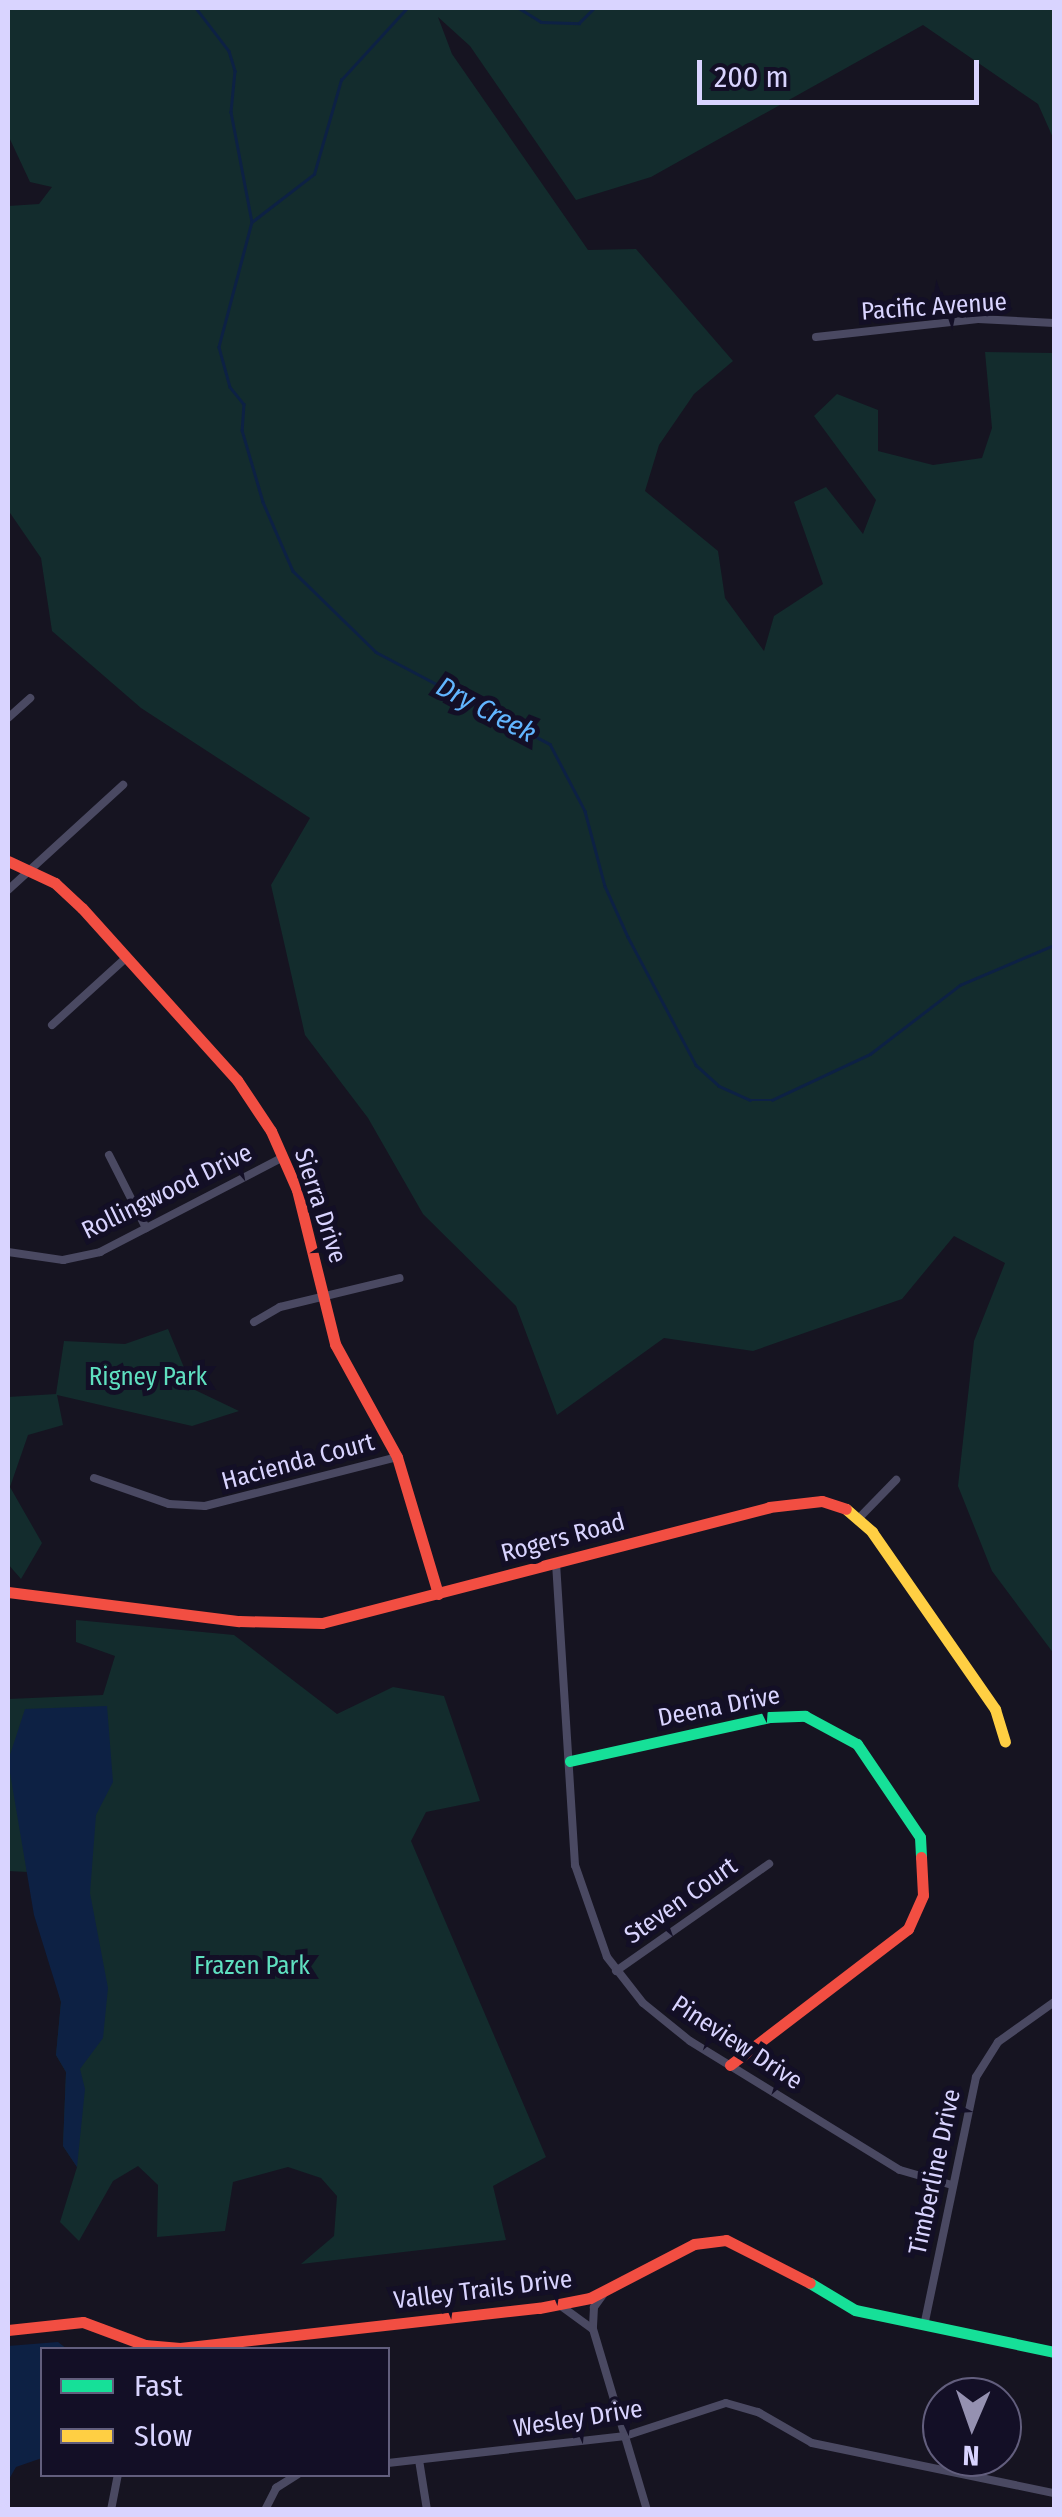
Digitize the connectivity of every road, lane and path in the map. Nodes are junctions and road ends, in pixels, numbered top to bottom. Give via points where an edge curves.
1 (1054, 323) edge
2 (816, 337) dead end
3 (30, 698) dead end
4 (8, 718) edge
5 (123, 785) dead end
6 (8, 861) edge
7 (30, 870) junction
8 (8, 890) edge
9 (126, 958) junction
10 (52, 1024) dead end
11 (109, 1155) dead end
12 (283, 1156) junction
13 (146, 1228) junction
14 (8, 1252) edge
15 (400, 1278) dead end
16 (324, 1295) junction
17 (254, 1322) dead end
18 (397, 1457) junction
19 (94, 1478) dead end
20 (896, 1480) dead end
21 (860, 1517) junction
22 (556, 1564) junction
23 (8, 1592) edge
24 (438, 1594) junction
25 (1005, 1742) dead end
26 (570, 1761) junction
27 (768, 1864) dead end
28 (616, 1971) junction
29 (1054, 2002) edge
30 (730, 2066) junction
31 (952, 2185) junction
32 (604, 2292) junction
33 (560, 2306) junction
34 (924, 2326) junction
35 (593, 2329) junction
36 (8, 2330) edge
37 (116, 2336) junction
38 (125, 2347) edge
39 (168, 2347) edge
40 (196, 2347) edge
41 (1054, 2352) edge
42 (625, 2436) junction
43 (419, 2460) junction
44 (390, 2463) edge
45 (117, 2477) edge
46 (293, 2477) edge
47 (1054, 2493) edge
48 (111, 2510) edge
49 (264, 2510) edge
50 (427, 2510) edge
51 (647, 2510) edge

1 - 2 street, Pacific Avenue via 978,319
3 - 4 street
5 - 7 street
6 - 7 street, Sierra Drive
7 - 8 street
7 - 9 street, Sierra Drive via 65,891
9 - 10 street
9 - 12 street, Sierra Drive via 238,1080
11 - 13 street
12 - 13 street, Rollingwood Drive
12 - 16 street, Sierra Drive
13 - 14 street, Rollingwood Drive via 87,1256 40,1259
15 - 16 street
16 - 17 street
16 - 18 street, Sierra Drive via 346,1374
18 - 19 street, Hacienda Court via 205,1506 170,1504
18 - 24 street, Sierra Drive
20 - 21 street
21 - 22 street, Rogers Road via 834,1503 791,1502
21 - 25 street via 995,1709
22 - 24 street, Rogers Road
22 - 26 street, Pineview Drive
23 - 24 street, Rogers Road via 40,1601 302,1625
26 - 28 street, Pineview Drive via 579,1886
26 - 30 street, Deena Drive via 770,1717 805,1716 850,1737 909,1816 926,1875 908,1929
27 - 28 street, Steven Court
28 - 30 street, Pineview Drive via 666,2024
29 - 31 street, Timberline Drive via 1006,2035 980,2068
30 - 31 street, Pineview Drive via 900,2170
31 - 34 street, Timberline Drive
32 - 33 street, Valley Trails Drive
32 - 34 street, Valley Trails Drive via 694,2244 726,2240 750,2247 855,2310
32 - 35 street via 594,2307
33 - 35 street
33 - 40 street, Valley Trails Drive
34 - 41 street, Valley Trails Drive
35 - 42 street
36 - 37 street, Valley Trails Drive via 84,2322
37 - 38 street
37 - 39 street, Valley Trails Drive
42 - 43 street, Wesley Drive
42 - 47 street, Wesley Drive via 699,2407 738,2405 812,2443
42 - 51 street
43 - 44 street, Wesley Drive
43 - 50 street
45 - 48 street
46 - 49 street via 276,2488

